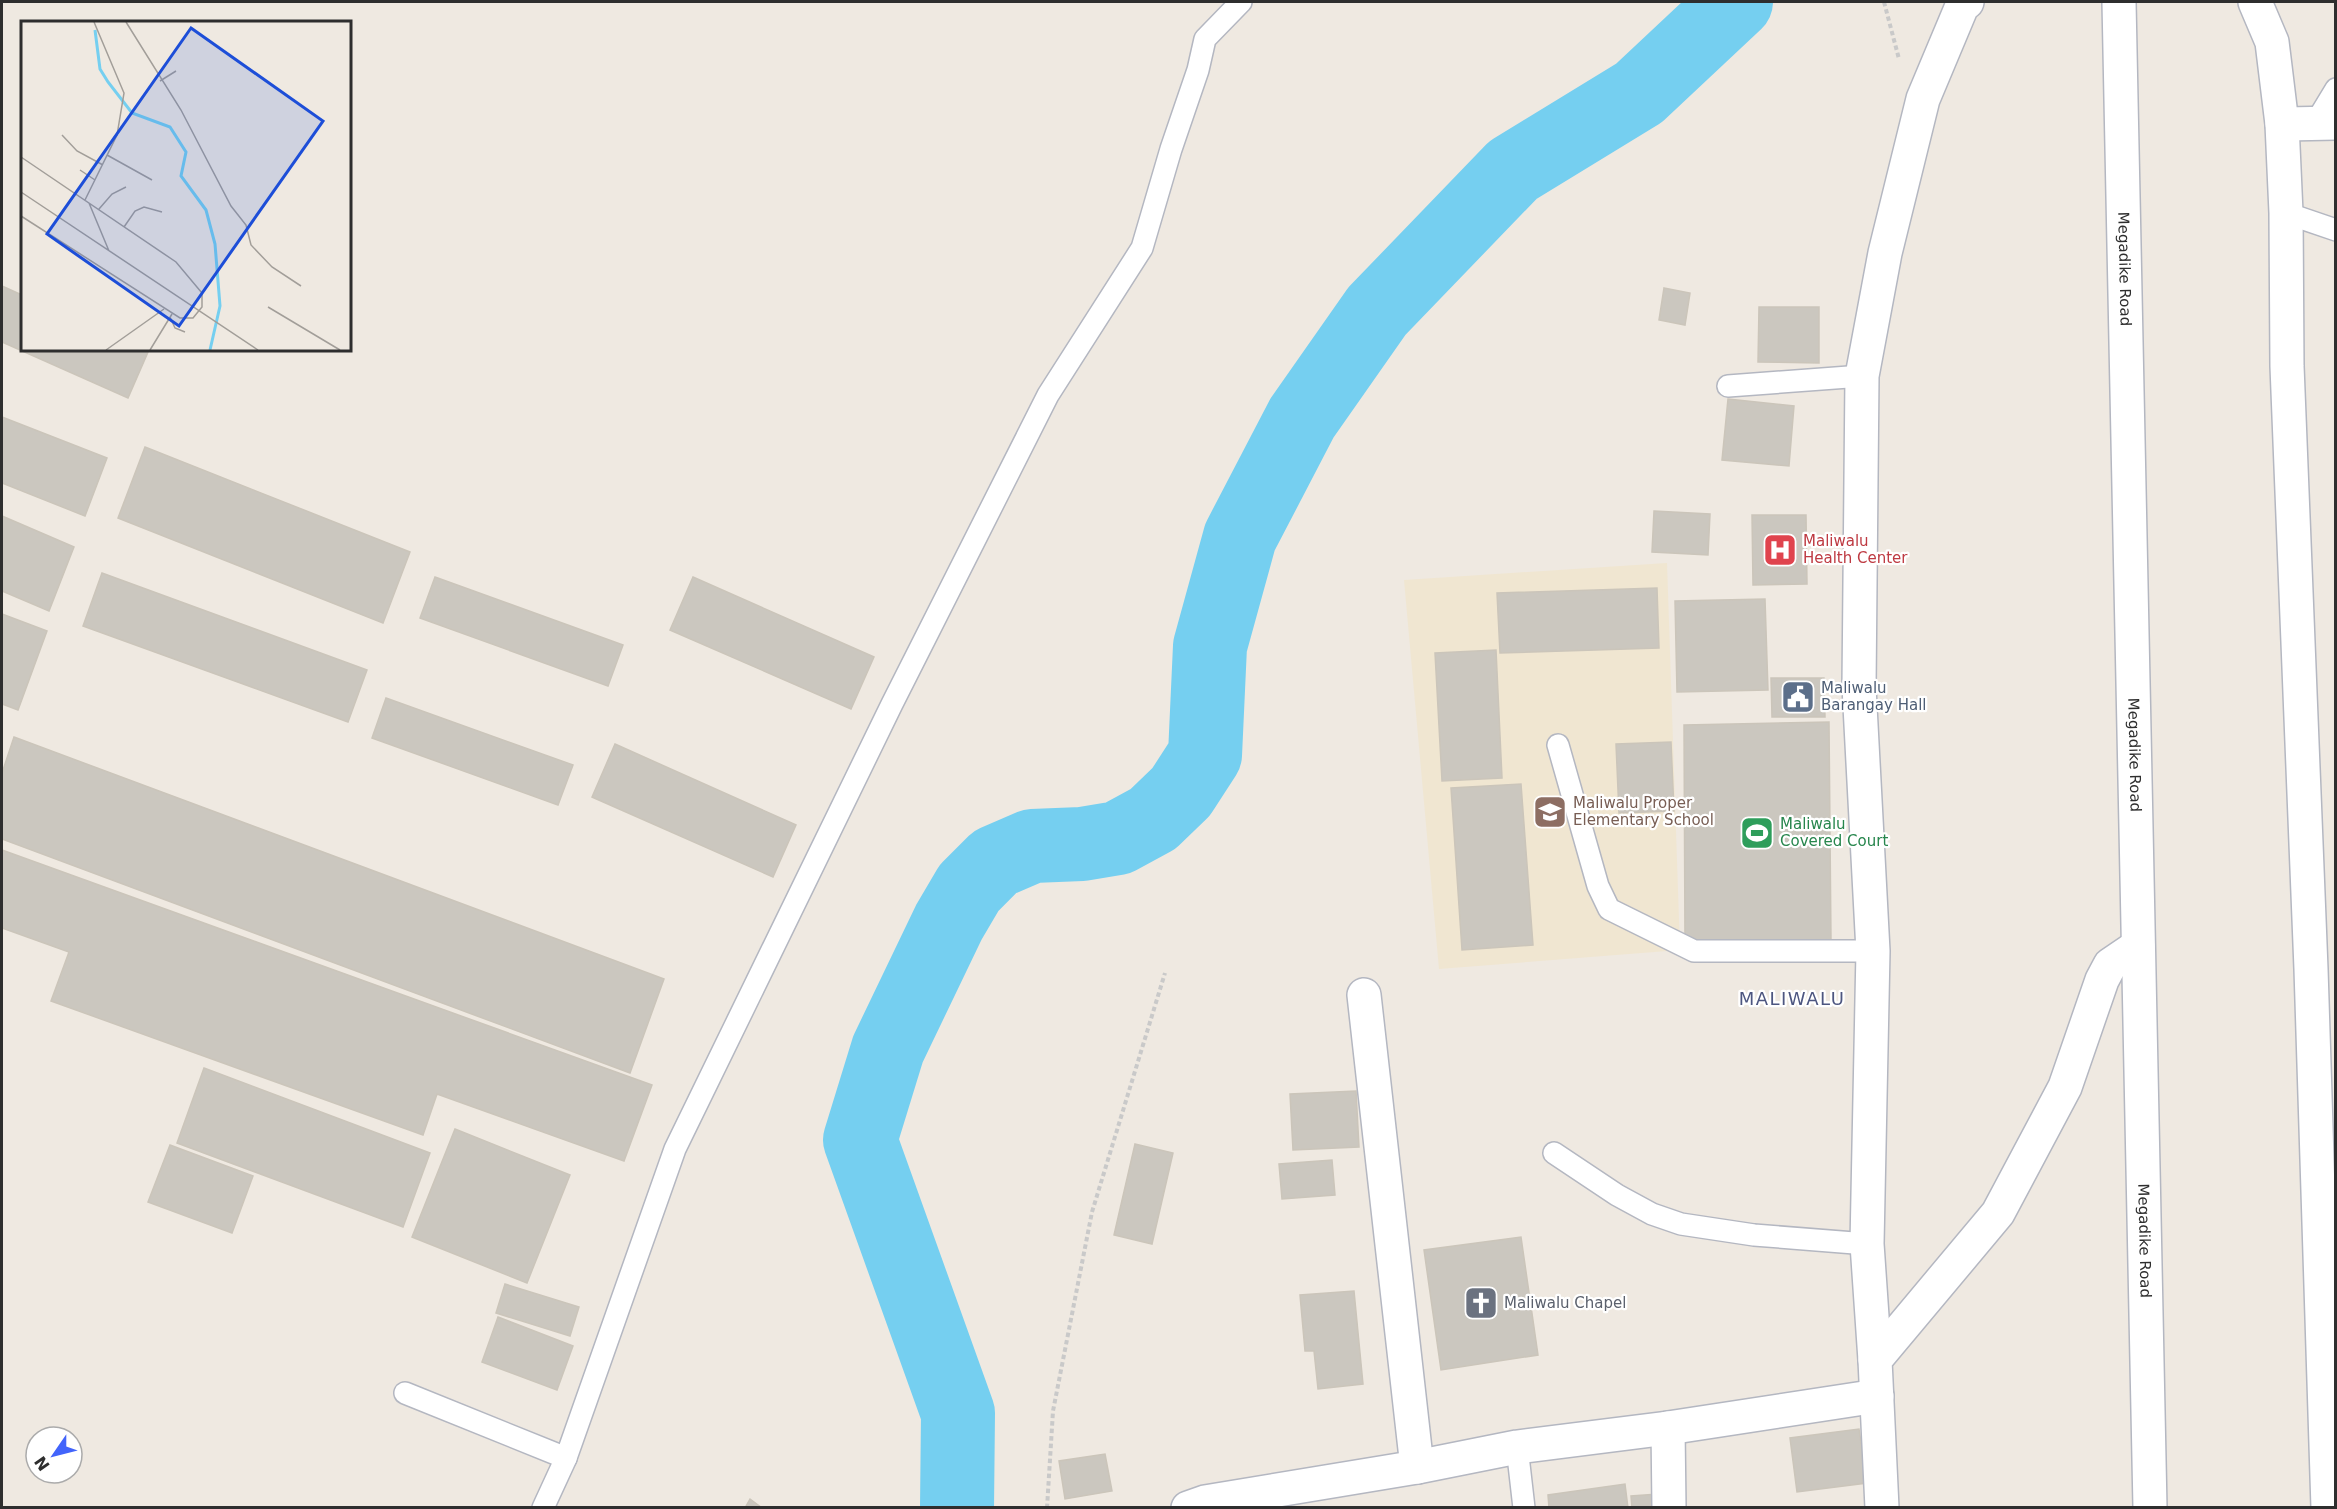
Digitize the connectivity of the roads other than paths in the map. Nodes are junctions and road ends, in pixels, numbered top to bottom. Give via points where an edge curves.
1 (1241, 2) edge
2 (1967, 2) edge
3 (2255, 2) edge
4 (2119, 7) edge
5 (2336, 89) edge
6 (2326, 123) edge
7 (2282, 124) junction
8 (2286, 213) junction
9 (2336, 230) edge
10 (1862, 376) junction
11 (1728, 386) dead end
12 (1558, 745) dead end
13 (2138, 946) junction
14 (1874, 951) junction
15 (1364, 995) dead end
16 (1554, 1153) dead end
17 (1867, 1244) junction
18 (1875, 1360) junction
19 (405, 1393) dead end
20 (1877, 1396) junction
21 (1668, 1428) junction
22 (1517, 1447) junction
23 (566, 1458) junction
24 (1417, 1467) junction
25 (543, 1508) edge
26 (1188, 1508) edge
27 (1524, 1508) edge
28 (1669, 1508) edge
29 (1882, 1508) edge
30 (2150, 1508) edge
31 (2328, 1508) edge

1 - 23 lane via 1205,39 1142,248 1048,395 675,1149
2 - 10 street via 1923,99 1885,253
3 - 7 street via 2272,42
4 - 13 street, Megadike Road
5 - 6 lane
6 - 7 street
7 - 8 street
8 - 9 lane
8 - 31 street via 2287,366
10 - 11 lane
10 - 14 street via 1859,687
12 - 14 lane via 1598,886 1609,909 1694,951
13 - 18 street via 2106,972 2065,1087 1998,1213
13 - 30 street, Megadike Road
14 - 17 street
15 - 24 street
16 - 17 lane via 1617,1195 1652,1214 1682,1224 1754,1235
17 - 18 street
18 - 20 street
19 - 23 lane
20 - 21 street
20 - 29 street
21 - 22 street
21 - 28 street
22 - 24 street
22 - 27 lane
23 - 25 lane
24 - 26 street

